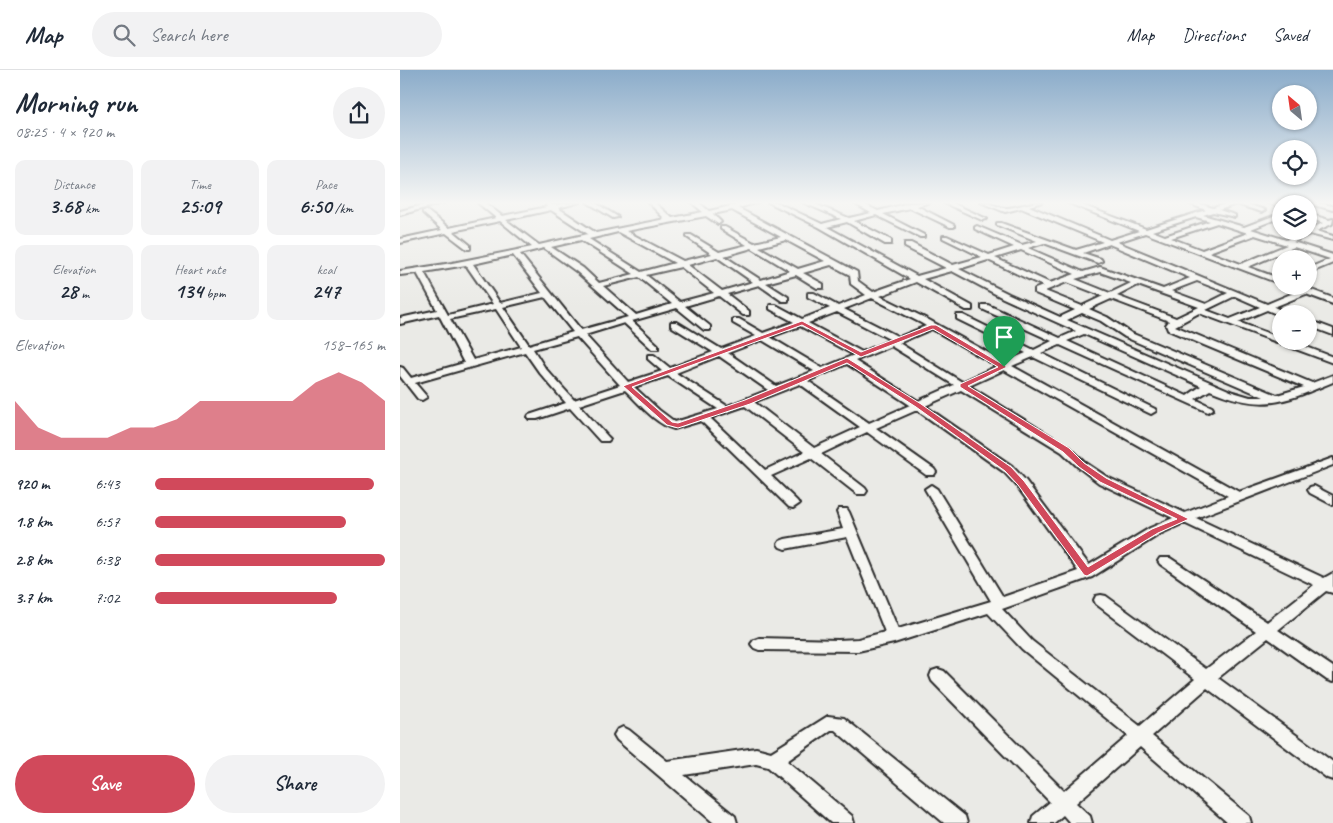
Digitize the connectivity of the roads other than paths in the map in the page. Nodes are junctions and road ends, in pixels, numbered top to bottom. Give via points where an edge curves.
1 (417, 237) edge
2 (456, 237) edge
3 (527, 237) edge
4 (586, 237) edge
5 (633, 237) edge
6 (691, 237) edge
7 (741, 237) edge
8 (788, 237) joint
9 (841, 237) edge
10 (879, 237) edge
11 (944, 237) dead end
12 (997, 237) edge
13 (1033, 237) edge
14 (1098, 237) edge
15 (1124, 237) edge
16 (1243, 237) edge
17 (1267, 237) edge
18 (583, 238) junction
19 (1165, 238) edge
20 (1296, 240) edge
21 (400, 241) edge
22 (1043, 241) junction
23 (888, 242) dead end
24 (1108, 242) junction
25 (1289, 244) junction
26 (754, 245) junction
27 (908, 245) dead end
28 (467, 247) dead end
29 (541, 247) junction
30 (1020, 248) junction
31 (1075, 252) junction
32 (1203, 252) junction
33 (515, 253) junction
34 (718, 255) junction
35 (988, 258) junction
36 (1333, 258) edge
37 (1098, 261) dead end
38 (468, 262) junction
39 (832, 262) junction
40 (682, 264) junction
41 (1241, 267) junction
42 (1317, 267) edge
43 (952, 268) junction
44 (419, 270) junction
45 (401, 272) edge
46 (797, 272) junction
47 (1081, 274) junction
48 (641, 275) junction
49 (1197, 278) junction
50 (916, 279) junction
51 (1067, 279) junction
52 (1272, 279) edge
53 (1139, 282) junction
54 (761, 283) junction
55 (599, 285) junction
56 (820, 286) dead end
57 (1049, 286) junction
58 (1165, 291) junction
59 (548, 294) junction
60 (721, 294) junction
61 (1235, 294) junction
62 (811, 295) dead end
63 (872, 295) junction
64 (1108, 295) junction
65 (1295, 295) edge
66 (1316, 295) edge
67 (785, 299) dead end
68 (1333, 301) edge
69 (497, 306) junction
70 (680, 306) junction
71 (1267, 306) junction
72 (773, 307) dead end
73 (985, 307) dead end
74 (838, 308) junction
75 (969, 308) dead end
76 (1203, 308) junction
77 (1272, 308) edge
78 (1080, 309) junction
79 (746, 313) dead end
80 (443, 315) junction
81 (960, 317) dead end
82 (631, 319) junction
83 (1060, 320) junction
84 (400, 321) edge
85 (736, 321) dead end
86 (1176, 321) junction
87 (802, 322) junction
88 (1230, 322) junction
89 (674, 324) dead end
90 (933, 326) junction
91 (1317, 326) edge
92 (707, 328) dead end
93 (1085, 330) junction
94 (1333, 332) edge
95 (580, 334) junction
96 (763, 337) junction
97 (1272, 337) edge
98 (895, 341) junction
99 (1059, 342) junction
100 (655, 347) dead end
101 (528, 349) junction
102 (1306, 350) edge
103 (721, 353) junction
104 (1033, 354) junction
105 (861, 355) junction
106 (651, 357) dead end
107 (847, 360) junction
108 (1184, 360) junction
109 (1333, 360) edge
110 (470, 364) junction
111 (1004, 367) junction
112 (1168, 368) junction
113 (400, 370) edge
114 (821, 371) junction
115 (669, 372) junction
116 (1333, 378) edge
117 (801, 380) junction
118 (410, 381) junction
119 (627, 386) junction
120 (962, 386) junction
121 (1209, 386) junction
122 (1313, 387) junction
123 (775, 390) junction
124 (422, 397) dead end
125 (1275, 398) junction
126 (1187, 400) junction
127 (747, 402) junction
128 (572, 405) junction
129 (918, 406) junction
130 (726, 410) junction
131 (1208, 410) dead end
132 (1151, 411) dead end
133 (533, 417) dead end
134 (703, 417) junction
135 (871, 428) junction
136 (604, 439) dead end
137 (814, 453) junction
138 (1333, 461) edge
139 (930, 472) dead end
140 (764, 475) junction
141 (931, 489) dead end
142 (1314, 490) dead end
143 (861, 491) dead end
144 (1238, 497) junction
145 (1333, 501) edge
146 (793, 504) dead end
147 (843, 512) dead end
148 (1185, 519) junction
149 (851, 532) junction
150 (785, 544) dead end
151 (1165, 561) dead end
152 (1087, 573) junction
153 (1330, 583) edge
154 (1101, 600) dead end
155 (995, 605) junction
156 (1266, 630) junction
157 (894, 637) junction
158 (759, 644) dead end
159 (1333, 675) edge
160 (938, 676) dead end
161 (1207, 678) junction
162 (623, 735) dead end
163 (1140, 736) junction
164 (773, 760) junction
165 (664, 770) junction
166 (1333, 772) edge
167 (1062, 803) junction
168 (728, 823) edge
169 (845, 823) edge
170 (958, 823) edge
171 (1040, 823) edge
172 (1083, 823) edge
173 (1242, 823) edge

1 - 21 street
2 - 28 street
3 - 29 street
4 - 18 street
5 - 40 street
6 - 34 street
7 - 26 street
8 - 26 street
8 - 39 street
9 - 50 street
10 - 23 street
11 - 35 street
12 - 30 street
13 - 22 street
14 - 24 street
15 - 24 street
16 - 32 street
17 - 25 street
18 - 29 street
18 - 48 street
19 - 32 street
20 - 25 street
22 - 30 street
22 - 31 street
24 - 31 street
24 - 49 street
25 - 36 street
25 - 41 street
26 - 34 street
26 - 46 street
27 - 43 street
29 - 33 street
29 - 55 street
30 - 35 street
30 - 47 street
31 - 37 street
32 - 41 street
33 - 38 street
33 - 59 street
34 - 40 street
34 - 54 street
35 - 43 street
35 - 57 street
36 - 42 street
38 - 44 street
38 - 69 street
39 - 46 street
39 - 63 street via 854,274 854,282
40 - 48 street
40 - 60 street
41 - 52 street
43 - 50 street
43 - 83 street
44 - 45 street
44 - 80 street
46 - 54 street
46 - 56 street
47 - 51 street
47 - 53 street via 1100,269
48 - 55 street
48 - 70 street
49 - 58 street
49 - 61 street
50 - 63 street
50 - 75 street
51 - 57 street
51 - 64 street
53 - 58 street
53 - 64 street
54 - 60 street
54 - 67 street
55 - 82 street
57 - 78 street via 1038,292
58 - 76 street
59 - 69 street
59 - 95 street
60 - 70 street
60 - 79 street
61 - 71 street
61 - 76 street
62 - 74 street
63 - 74 street
63 - 90 street
64 - 78 street
64 - 86 street
65 - 71 street
66 - 68 street
69 - 80 street
69 - 101 street
70 - 82 street
70 - 92 street
71 - 77 street
71 - 88 street
72 - 87 street
73 - 99 street
74 - 87 street
74 - 98 street
76 - 86 street
76 - 88 street
78 - 83 street
78 - 108 street via 1110,322 1123,333
80 - 84 street
80 - 110 street
81 - 104 street
82 - 95 street
82 - 100 street
83 - 93 street
85 - 96 street
86 - 122 street via 1170,325 1171,328
87 - 96 street
87 - 105 street
88 - 97 street
89 - 103 street
90 - 98 street
90 - 111 street
91 - 94 street
93 - 99 street
93 - 112 street
95 - 101 street
95 - 119 street
96 - 103 street
96 - 114 street
98 - 105 street
98 - 120 street
99 - 104 street
99 - 126 street
101 - 110 street
101 - 128 street
102 - 109 street
103 - 115 street
103 - 123 street
104 - 111 street
104 - 132 street
105 - 107 street
106 - 115 street
107 - 114 street
107 - 129 street
108 - 112 street
108 - 125 street
110 - 118 street
111 - 120 street
111 - 144 street
112 - 121 street
113 - 118 street
114 - 117 street
115 - 119 street
115 - 130 street
116 - 122 street
117 - 123 street
117 - 135 street
118 - 124 street
119 - 128 street
119 - 134 street via 674,426
120 - 129 street
120 - 148 street via 1066,450 1103,480
121 - 125 street via 1249,400
121 - 126 street
122 - 125 street
123 - 127 street
126 - 131 street
127 - 130 street
127 - 137 street
128 - 133 street
128 - 136 street
129 - 135 street
129 - 152 street via 1008,469
130 - 134 street
134 - 140 street
135 - 137 street
135 - 139 street
137 - 140 street
137 - 143 street
138 - 144 street
140 - 146 street
141 - 155 street
142 - 145 street
144 - 148 street
147 - 149 street
148 - 152 street via 1155,531
148 - 153 street
149 - 150 street
149 - 157 street
151 - 156 street
152 - 155 street
153 - 156 street
154 - 161 street
155 - 157 street
155 - 163 street via 1027,645
156 - 159 street
156 - 161 street
157 - 158 street via 858,645
160 - 167 street
161 - 163 street
161 - 166 street
162 - 165 street
163 - 167 street
163 - 173 street
164 - 165 street via 756,756
164 - 169 street
164 - 170 street via 828,723 838,723
165 - 168 street
167 - 171 street
167 - 172 street

